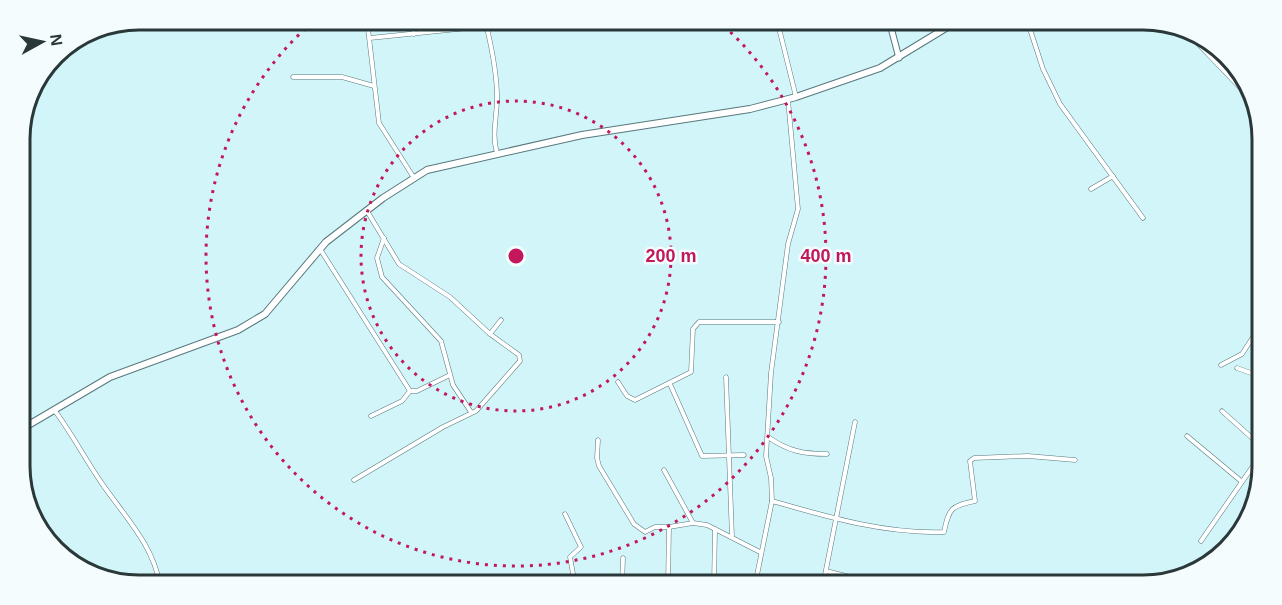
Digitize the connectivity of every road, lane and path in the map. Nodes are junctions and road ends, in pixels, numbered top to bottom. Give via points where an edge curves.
1 (369, 30) edge
2 (413, 30) edge
3 (450, 30) edge
4 (488, 30) edge
5 (779, 30) edge
6 (892, 30) edge
7 (944, 30) edge
8 (1030, 30) edge
9 (414, 34) junction
10 (370, 38) junction
11 (1202, 48) edge
12 (899, 59) junction
13 (293, 77) dead end
14 (1236, 83) edge
15 (374, 86) junction
16 (796, 97) junction
17 (788, 99) junction
18 (497, 153) junction
19 (1113, 176) junction
20 (414, 178) junction
21 (1091, 189) dead end
22 (367, 211) junction
23 (1143, 218) dead end
24 (384, 238) junction
25 (320, 249) junction
26 (501, 320) dead end
27 (779, 322) junction
28 (490, 334) junction
29 (1252, 338) edge
30 (1221, 365) dead end
31 (1237, 368) dead end
32 (1252, 373) edge
33 (450, 375) junction
34 (726, 377) dead end
35 (618, 382) dead end
36 (670, 384) junction
37 (410, 391) junction
38 (55, 411) junction
39 (1222, 411) dead end
40 (471, 412) junction
41 (371, 416) dead end
42 (855, 422) dead end
43 (30, 425) edge
44 (768, 436) junction
45 (1187, 436) dead end
46 (1252, 438) edge
47 (598, 440) dead end
48 (827, 454) dead end
49 (744, 455) dead end
50 (728, 458) junction
51 (1075, 460) dead end
52 (1252, 466) edge
53 (664, 470) dead end
54 (354, 480) dead end
55 (1241, 481) junction
56 (772, 501) junction
57 (565, 514) dead end
58 (838, 519) junction
59 (693, 523) junction
60 (669, 526) junction
61 (715, 529) junction
62 (732, 537) junction
63 (1201, 541) dead end
64 (760, 552) junction
65 (623, 558) dead end
66 (826, 571) junction
67 (157, 575) edge
68 (573, 575) edge
69 (622, 575) edge
70 (668, 575) edge
71 (714, 575) edge
72 (757, 575) edge
73 (825, 575) edge
74 (842, 575) edge

1 - 10 street
2 - 9 street
3 - 9 street
4 - 18 street via 495,59
5 - 16 street
6 - 12 street
7 - 12 main road
8 - 19 street via 1060,104
9 - 10 street
10 - 15 street
11 - 14 street
12 - 16 main road
13 - 15 street via 342,77
15 - 20 street via 379,123
16 - 17 main road
17 - 18 main road
17 - 27 street via 798,209 788,244
18 - 20 main road via 427,170
19 - 21 street
19 - 23 street
20 - 22 main road
22 - 24 street
22 - 25 main road
24 - 28 street via 399,264 450,297
24 - 33 street via 377,258 382,277 441,341
25 - 37 street
25 - 38 main road via 264,314 238,330 110,377
26 - 28 street
27 - 36 street via 699,322 693,329 691,372
27 - 44 street via 771,372
28 - 40 street via 519,356 520,361
29 - 30 street via 1242,354
31 - 32 street
33 - 37 street
33 - 40 street
34 - 50 street
35 - 36 street via 627,396 635,400
36 - 50 street via 702,456
37 - 41 street via 402,401
38 - 43 main road
38 - 67 street via 136,528
39 - 46 street
40 - 54 street
42 - 58 street
44 - 48 street via 785,449
44 - 56 street via 766,456
45 - 55 street
47 - 60 street via 599,466 634,524 645,532
49 - 50 street
50 - 62 street
51 - 58 street via 1028,456 974,458 970,461 975,501 955,506 947,515 944,532 911,533
52 - 55 street
53 - 59 street
55 - 63 street
56 - 58 street
56 - 64 street
57 - 68 street via 581,546 570,557
58 - 66 street
59 - 60 street
59 - 61 street
60 - 70 street
61 - 62 street
61 - 71 street
62 - 64 street
64 - 72 street
65 - 69 street
66 - 73 street
66 - 74 street

